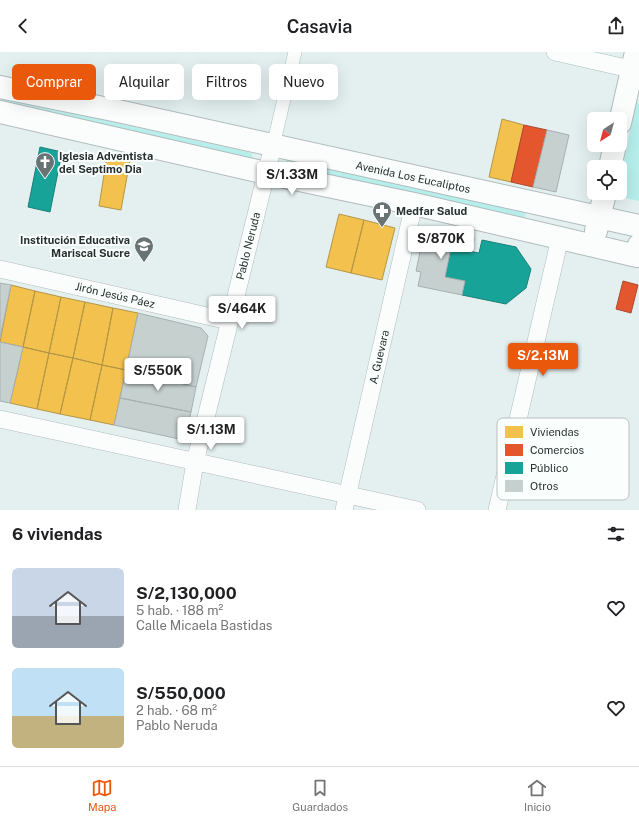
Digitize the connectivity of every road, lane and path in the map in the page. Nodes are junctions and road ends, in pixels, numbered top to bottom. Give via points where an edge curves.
1 (295, 52) edge
2 (555, 52) edge
3 (636, 64) edge
4 (0, 87) edge
5 (0, 112) edge
6 (623, 112) edge
7 (273, 146) junction
8 (266, 173) junction
9 (603, 200) edge
10 (414, 204) junction
11 (599, 217) junction
12 (639, 226) edge
13 (560, 238) junction
14 (592, 246) junction
15 (638, 250) edge
16 (0, 269) edge
17 (229, 321) junction
18 (518, 418) edge
19 (0, 419) edge
20 (195, 462) junction
21 (499, 500) edge
22 (346, 502) edge
23 (186, 510) edge
24 (416, 510) edge
25 (497, 510) edge

1 - 7 street
2 - 3 street
3 - 6 main road
4 - 7 main road, Avenida Los Eucaliptos
5 - 8 main road
7 - 8 street, Pablo Neruda
7 - 11 main road, Avenida Los Eucaliptos
8 - 10 main road
8 - 17 street, Pablo Neruda
9 - 11 main road
10 - 13 main road
10 - 22 street, A. Guevara
11 - 12 main road, Avenida Los Eucaliptos
11 - 14 main road
13 - 14 main road
13 - 18 street
14 - 15 main road
16 - 17 street, Jirón Jesús Páez
17 - 20 street, Pablo Neruda
19 - 20 street
20 - 22 street
20 - 23 street, Pablo Neruda
21 - 25 street
22 - 24 street

